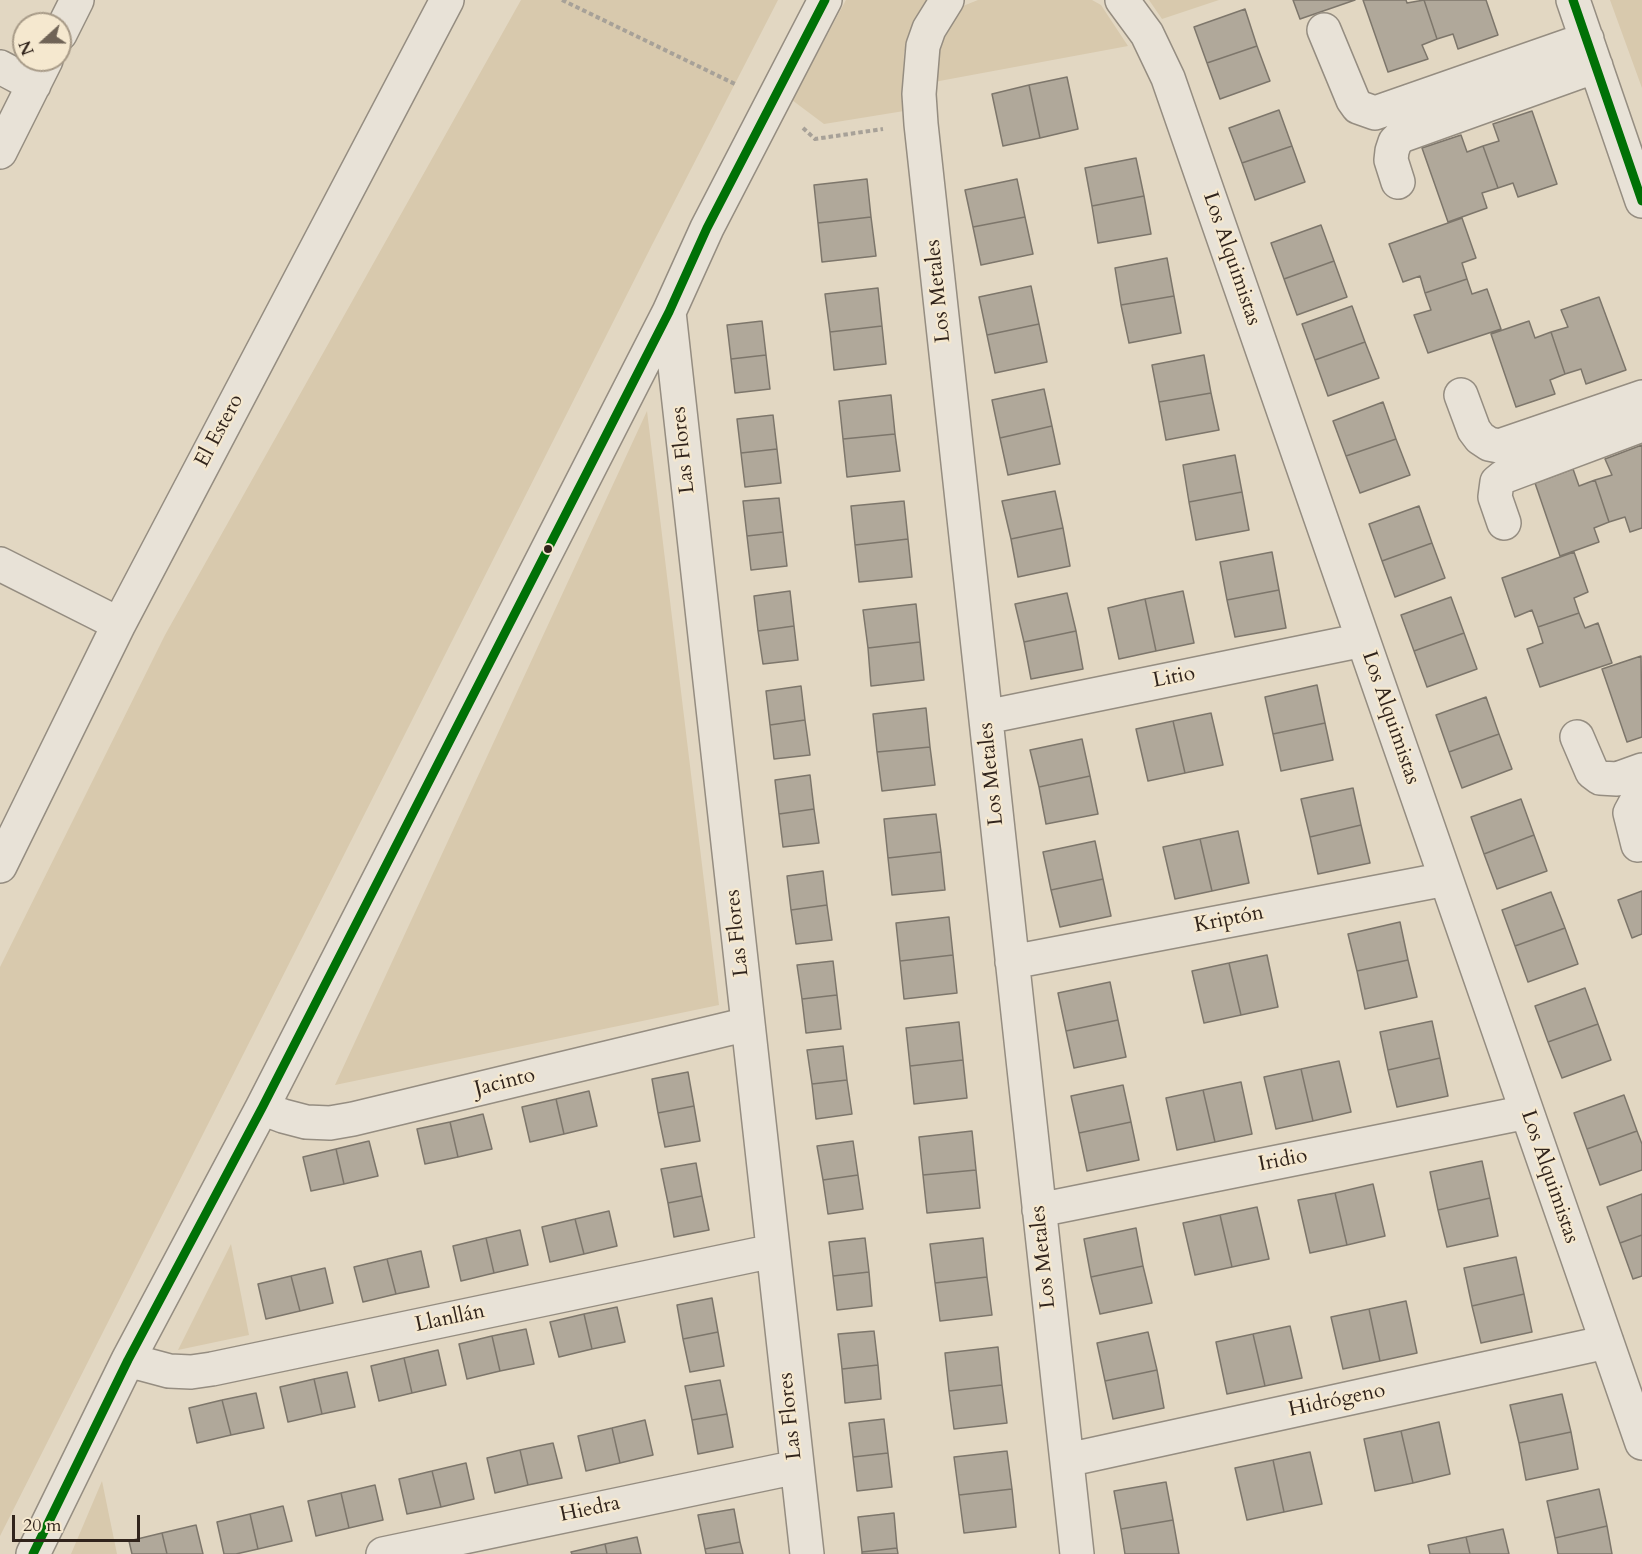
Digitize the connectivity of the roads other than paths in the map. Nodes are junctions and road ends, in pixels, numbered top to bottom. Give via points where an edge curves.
1 (447, 0) edge
2 (825, 0) edge
3 (947, 0) edge
4 (1122, 0) edge
5 (1573, 0) edge
6 (1324, 30) dead end
7 (1591, 52) junction
8 (40, 72) edge
9 (0, 152) edge
10 (1398, 182) dead end
11 (1642, 201) edge
12 (669, 312) junction
13 (1461, 395) dead end
14 (1642, 397) edge
15 (1642, 425) edge
16 (1504, 523) dead end
17 (0, 564) edge
18 (119, 624) junction
19 (1363, 640) junction
20 (986, 717) junction
21 (1577, 737) dead end
22 (1642, 770) edge
23 (1642, 800) edge
24 (1638, 845) dead end
25 (0, 866) edge
26 (1446, 879) junction
27 (1012, 962) junction
28 (748, 1024) junction
29 (262, 1108) junction
30 (1527, 1112) junction
31 (1039, 1210) junction
32 (773, 1251) junction
33 (1607, 1342) junction
34 (128, 1360) junction
35 (1642, 1443) edge
36 (1067, 1460) junction
37 (797, 1467) junction
38 (33, 1554) edge
39 (383, 1554) edge
40 (807, 1554) edge
41 (1077, 1554) edge

1 - 18 street, El Estero
2 - 12 street via 707,228
3 - 20 street, Los Metales via 923,46 919,94
4 - 19 street, Los Alquimistas via 1147,34 1168,78
5 - 7 street
6 - 7 street via 1353,100 1358,107 1375,113
7 - 10 street via 1401,136 1395,142 1391,160
7 - 11 street
8 - 9 street
12 - 28 street, Las Flores
12 - 29 street
13 - 14 street via 1474,430 1489,444 1499,446
15 - 16 street via 1503,477 1497,482 1495,497
17 - 18 street
18 - 25 street, El Estero
19 - 20 street, Litio
19 - 26 street, Los Alquimistas
20 - 27 street, Los Metales
21 - 22 street via 1592,772 1600,778 1617,779
23 - 24 street via 1636,802 1630,813
26 - 27 street, Kriptón
26 - 30 street, Los Alquimistas
27 - 31 street, Los Metales
28 - 29 street, Jacinto via 330,1123 306,1122
28 - 32 street, Las Flores
29 - 34 street
30 - 31 street, Iridio
30 - 33 street, Los Alquimistas
31 - 36 street, Los Metales
32 - 34 street, Llanllán via 212,1369 169,1371
32 - 37 street, Las Flores
33 - 35 street, Los Alquimistas
33 - 36 street, Hidrógeno
34 - 38 street
36 - 41 street, Los Metales
37 - 39 street, Hiedra
37 - 40 street, Las Flores

